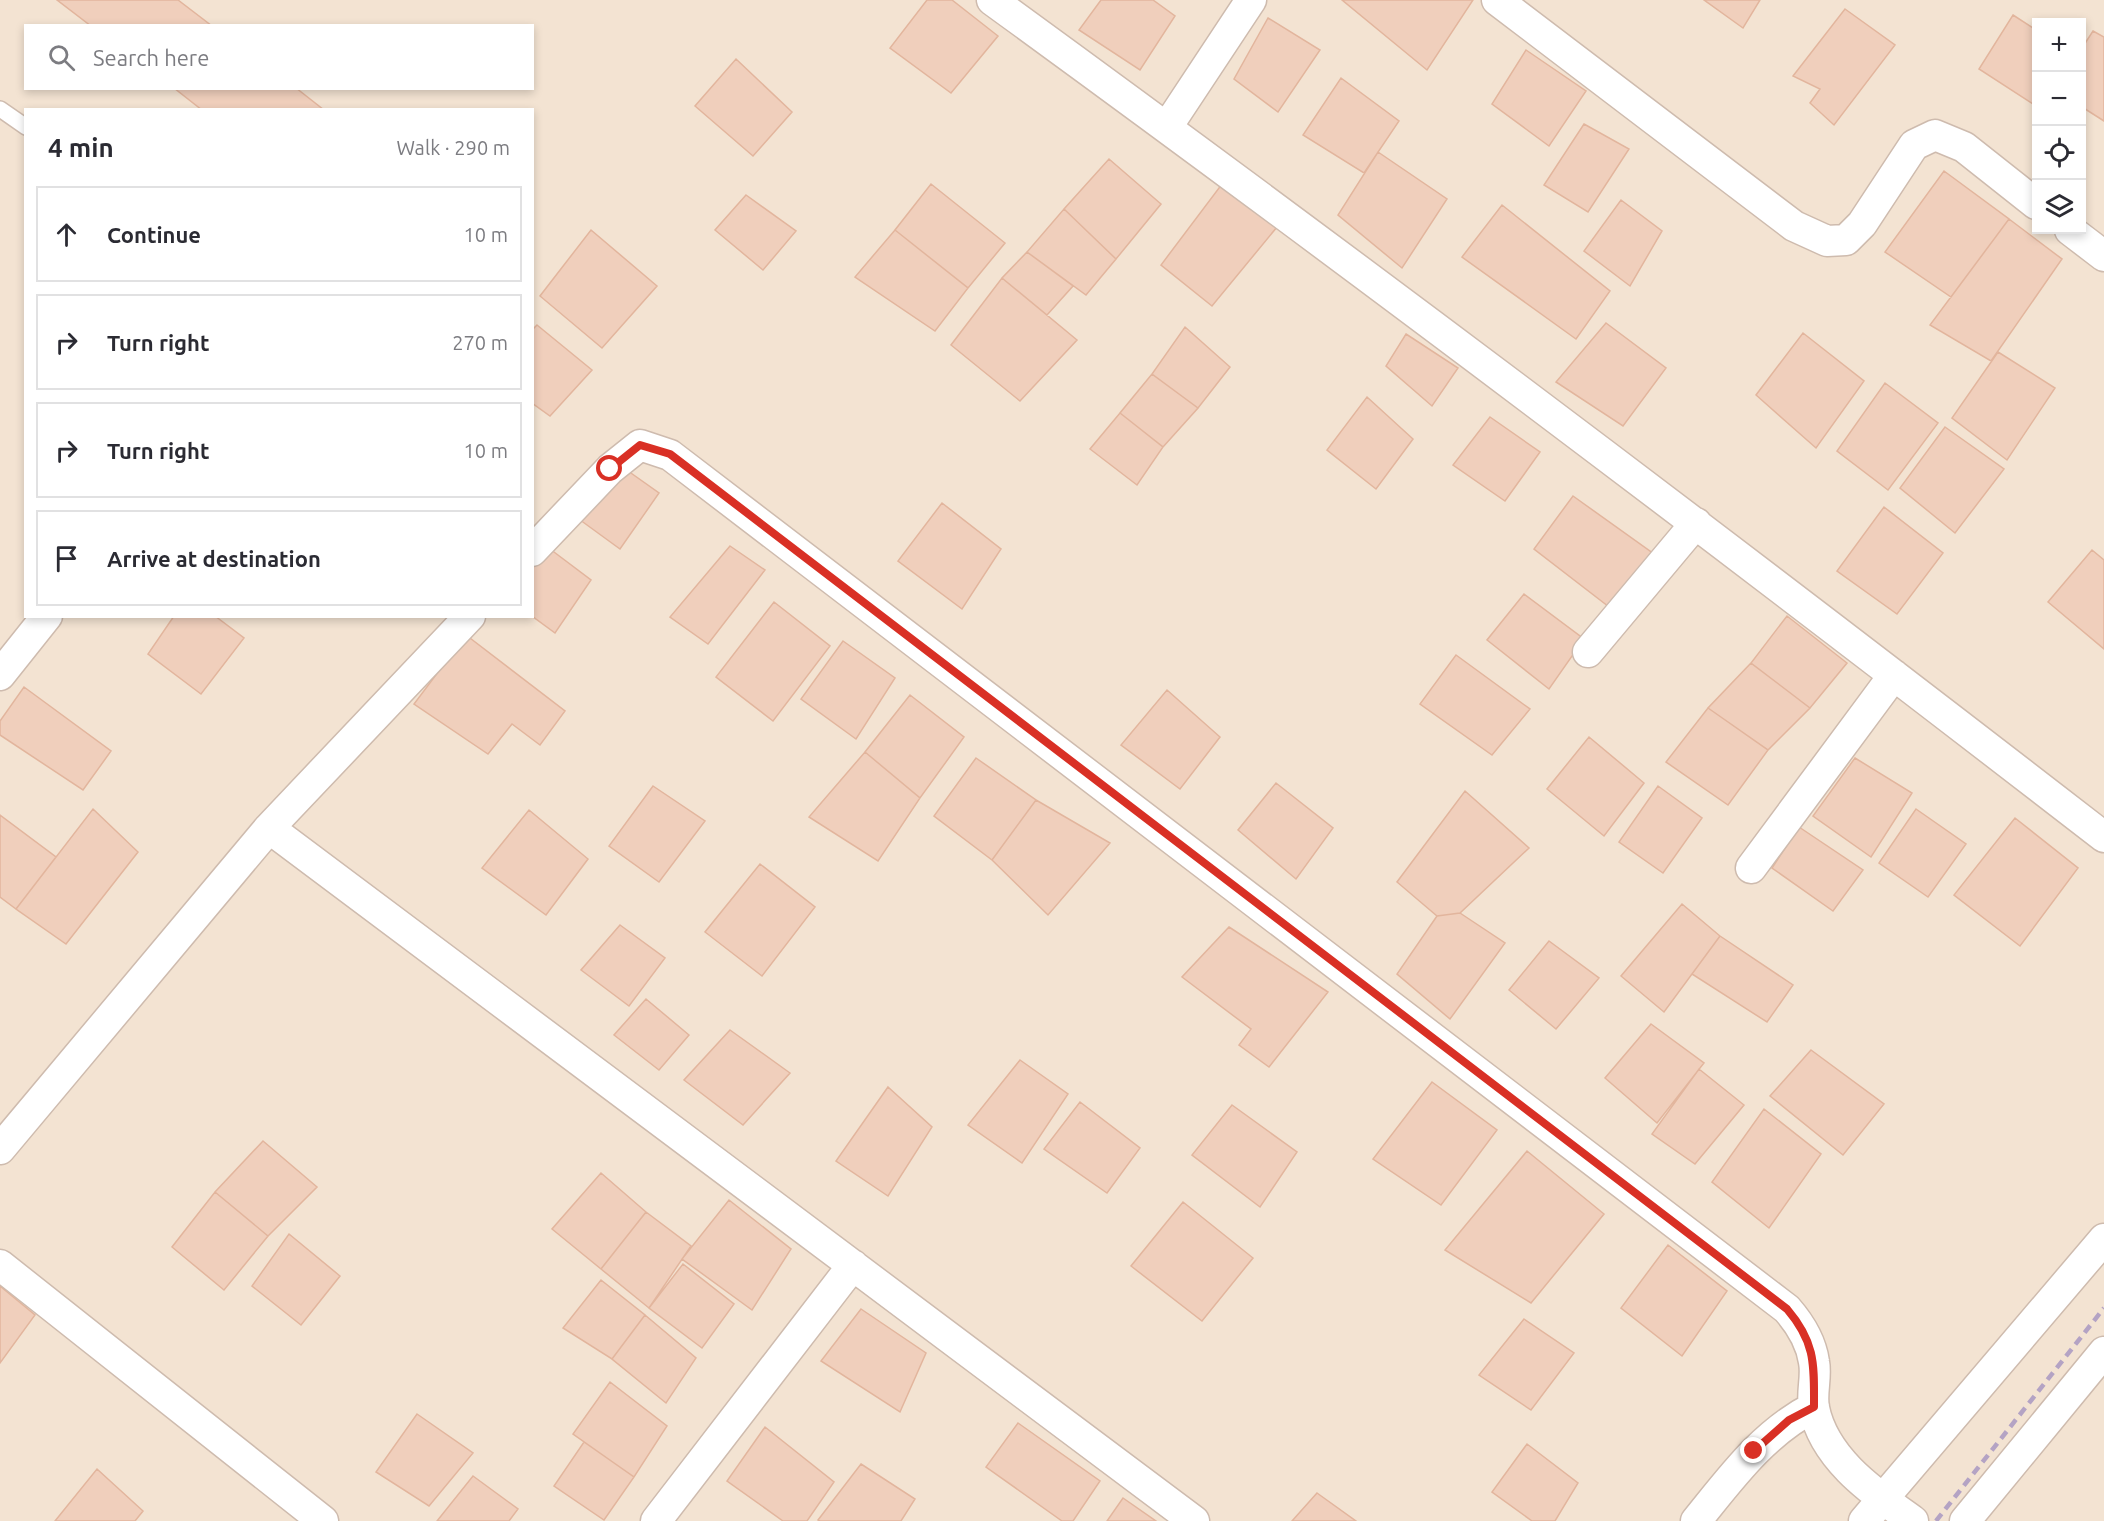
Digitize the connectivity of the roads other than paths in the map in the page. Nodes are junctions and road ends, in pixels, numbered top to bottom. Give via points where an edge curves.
1 (992, 0) edge
2 (1251, 0) edge
3 (1497, 0) edge
4 (0, 109) edge
5 (24, 126) edge
6 (1167, 127) junction
7 (2032, 200) edge
8 (2075, 234) edge
9 (2104, 256) edge
10 (1696, 523) junction
11 (534, 549) edge
12 (45, 618) edge
13 (468, 618) edge
14 (1588, 652) dead end
15 (0, 675) edge
16 (1894, 675) junction
17 (269, 828) junction
18 (2104, 837) edge
19 (1752, 868) dead end
20 (2, 1141) edge
21 (2104, 1239) edge
22 (0, 1265) edge
23 (853, 1265) junction
24 (2104, 1352) edge
25 (1814, 1407) junction
26 (1872, 1509) edge
27 (323, 1521) edge
28 (656, 1521) edge
29 (1194, 1521) edge
30 (1696, 1521) edge
31 (1913, 1521) edge
32 (1965, 1521) edge

1 - 6 street
2 - 6 street
3 - 7 street via 1794,226 1827,241 1846,240 1862,224 1914,145 1935,135 1964,147
4 - 5 lane
6 - 10 street
8 - 9 street
10 - 14 street
10 - 16 street
11 - 25 street via 610,469 640,445 670,454 1787,1309 1803,1328 1814,1362
12 - 15 street
13 - 17 street
16 - 18 street
16 - 19 street
17 - 20 street
17 - 23 street
21 - 26 street
22 - 27 street
23 - 28 street
23 - 29 street
24 - 32 street
25 - 26 street via 1826,1443
25 - 30 street via 1789,1420 1754,1451
26 - 31 street

